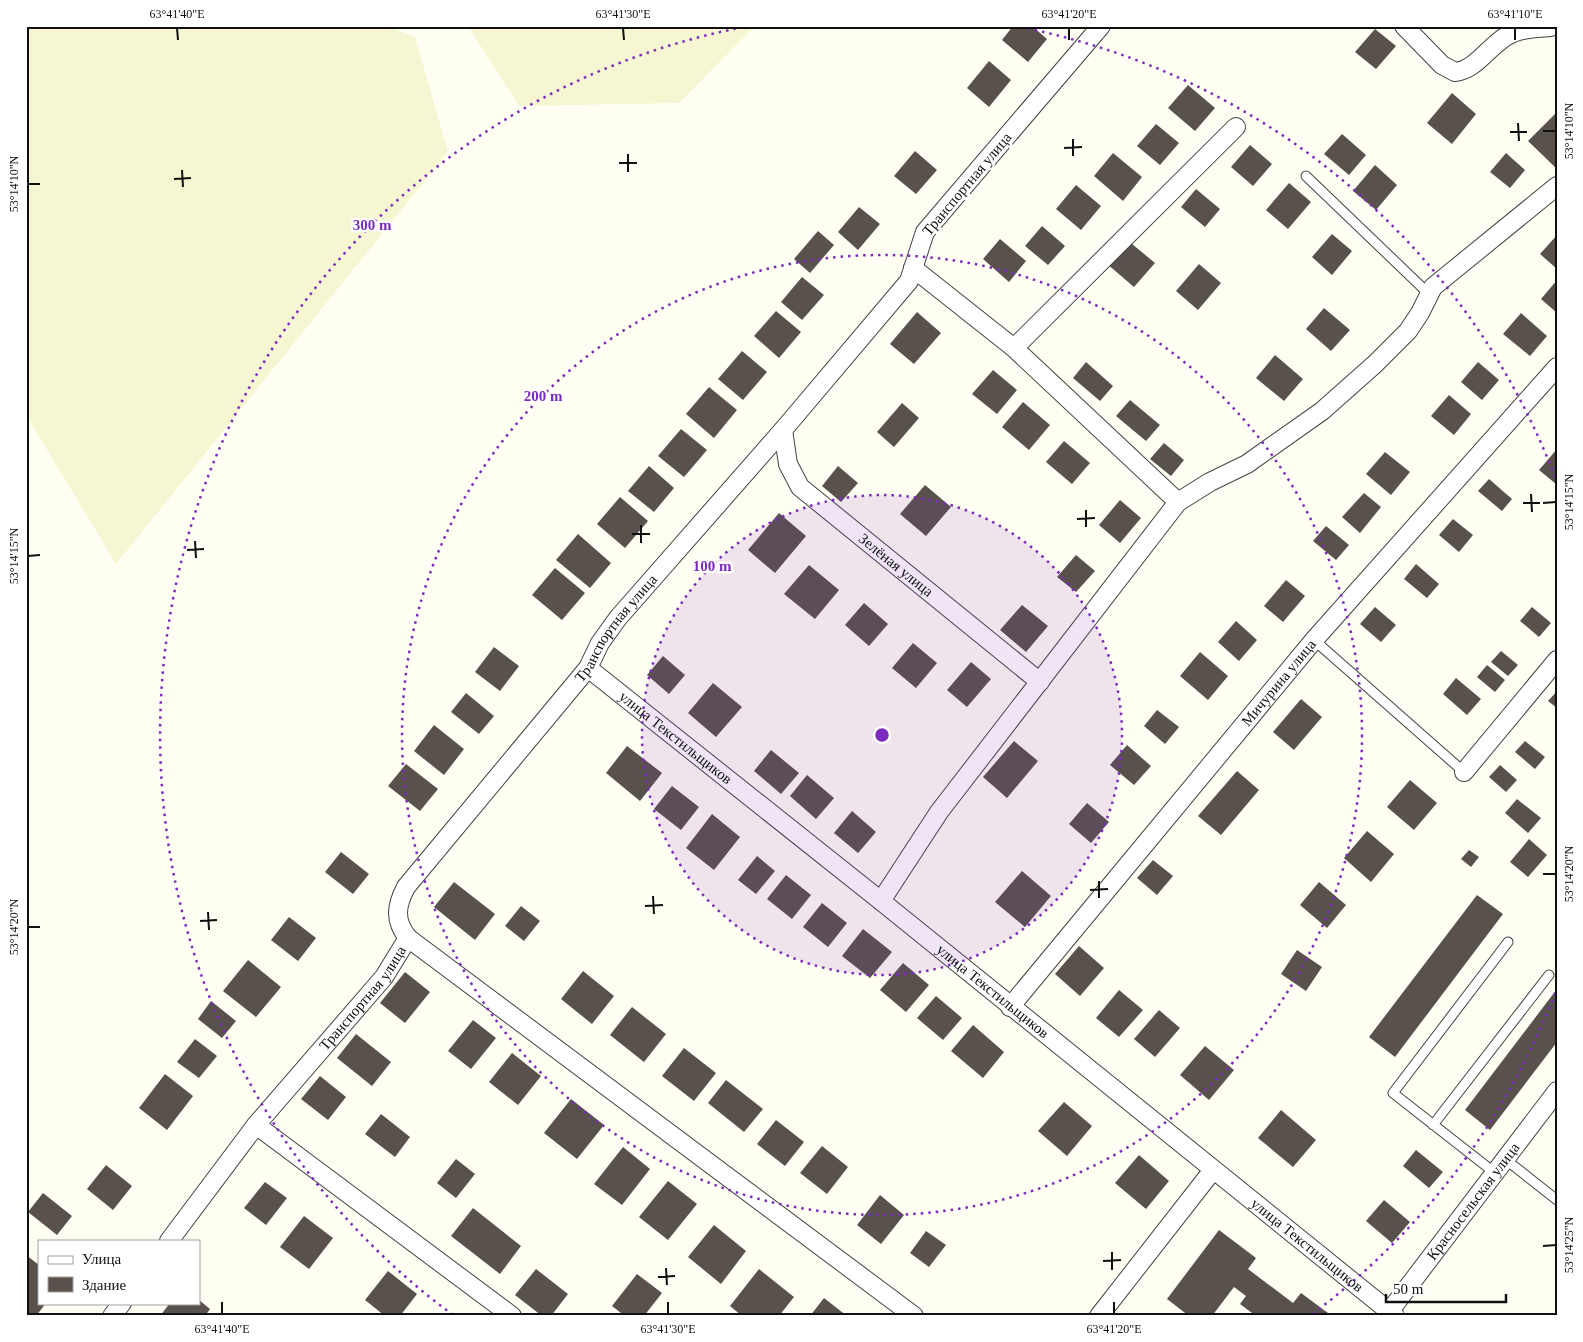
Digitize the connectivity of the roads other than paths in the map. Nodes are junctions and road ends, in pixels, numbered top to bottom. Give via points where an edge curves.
1 (1101, 26) edge
2 (1404, 26) edge
3 (1553, 29) edge
4 (1236, 127) dead end
5 (1306, 176) dead end
6 (1557, 186) edge
7 (914, 268) junction
8 (1429, 294) junction
9 (1014, 348) junction
10 (1557, 367) edge
11 (783, 430) junction
12 (1178, 502) junction
13 (1314, 640) junction
14 (1557, 660) edge
15 (588, 668) junction
16 (1040, 682) junction
17 (1464, 772) joint
18 (881, 901) junction
19 (408, 938) junction
20 (1508, 942) dead end
21 (1549, 975) dead end
22 (1010, 1006) junction
23 (1557, 1091) edge
24 (256, 1125) junction
25 (1434, 1125) junction
26 (1500, 1166) junction
27 (1213, 1170) junction
28 (1557, 1200) edge
29 (170, 1240) edge
30 (1392, 1314) edge
31 (512, 1316) edge
32 (914, 1316) edge
33 (1099, 1316) edge

1 - 7 street, Транспортная улица via 925,232
2 - 3 street via 1442,65 1455,72 1466,69 1512,33
4 - 9 street
5 - 8 lane
6 - 8 street via 1439,282
7 - 9 street
7 - 11 street, Транспортная улица via 908,281
8 - 12 street via 1408,331 1322,411 1248,464
9 - 12 street
10 - 13 street, Мичурина улица
11 - 15 street, Транспортная улица via 618,618 600,643
11 - 16 street, Зелёная улица via 788,464 800,487
12 - 16 street
13 - 17 lane
13 - 22 street, Мичурина улица
14 - 17 street
15 - 18 street, улица Текстильщиков
15 - 19 street, Транспортная улица via 406,887 398,903 397,919
16 - 18 street via 939,812
18 - 22 street, улица Текстильщиков
19 - 24 street, Транспортная улица via 384,977
19 - 32 street
20 - 25 lane via 1393,1093
21 - 25 lane
22 - 27 street, улица Текстильщиков
23 - 26 street, Красносельская улица
24 - 29 street, Транспортная улица
24 - 31 street
25 - 26 lane
26 - 28 lane
26 - 30 street, Красносельская улица
27 - 30 street, улица Текстильщиков
27 - 33 street

